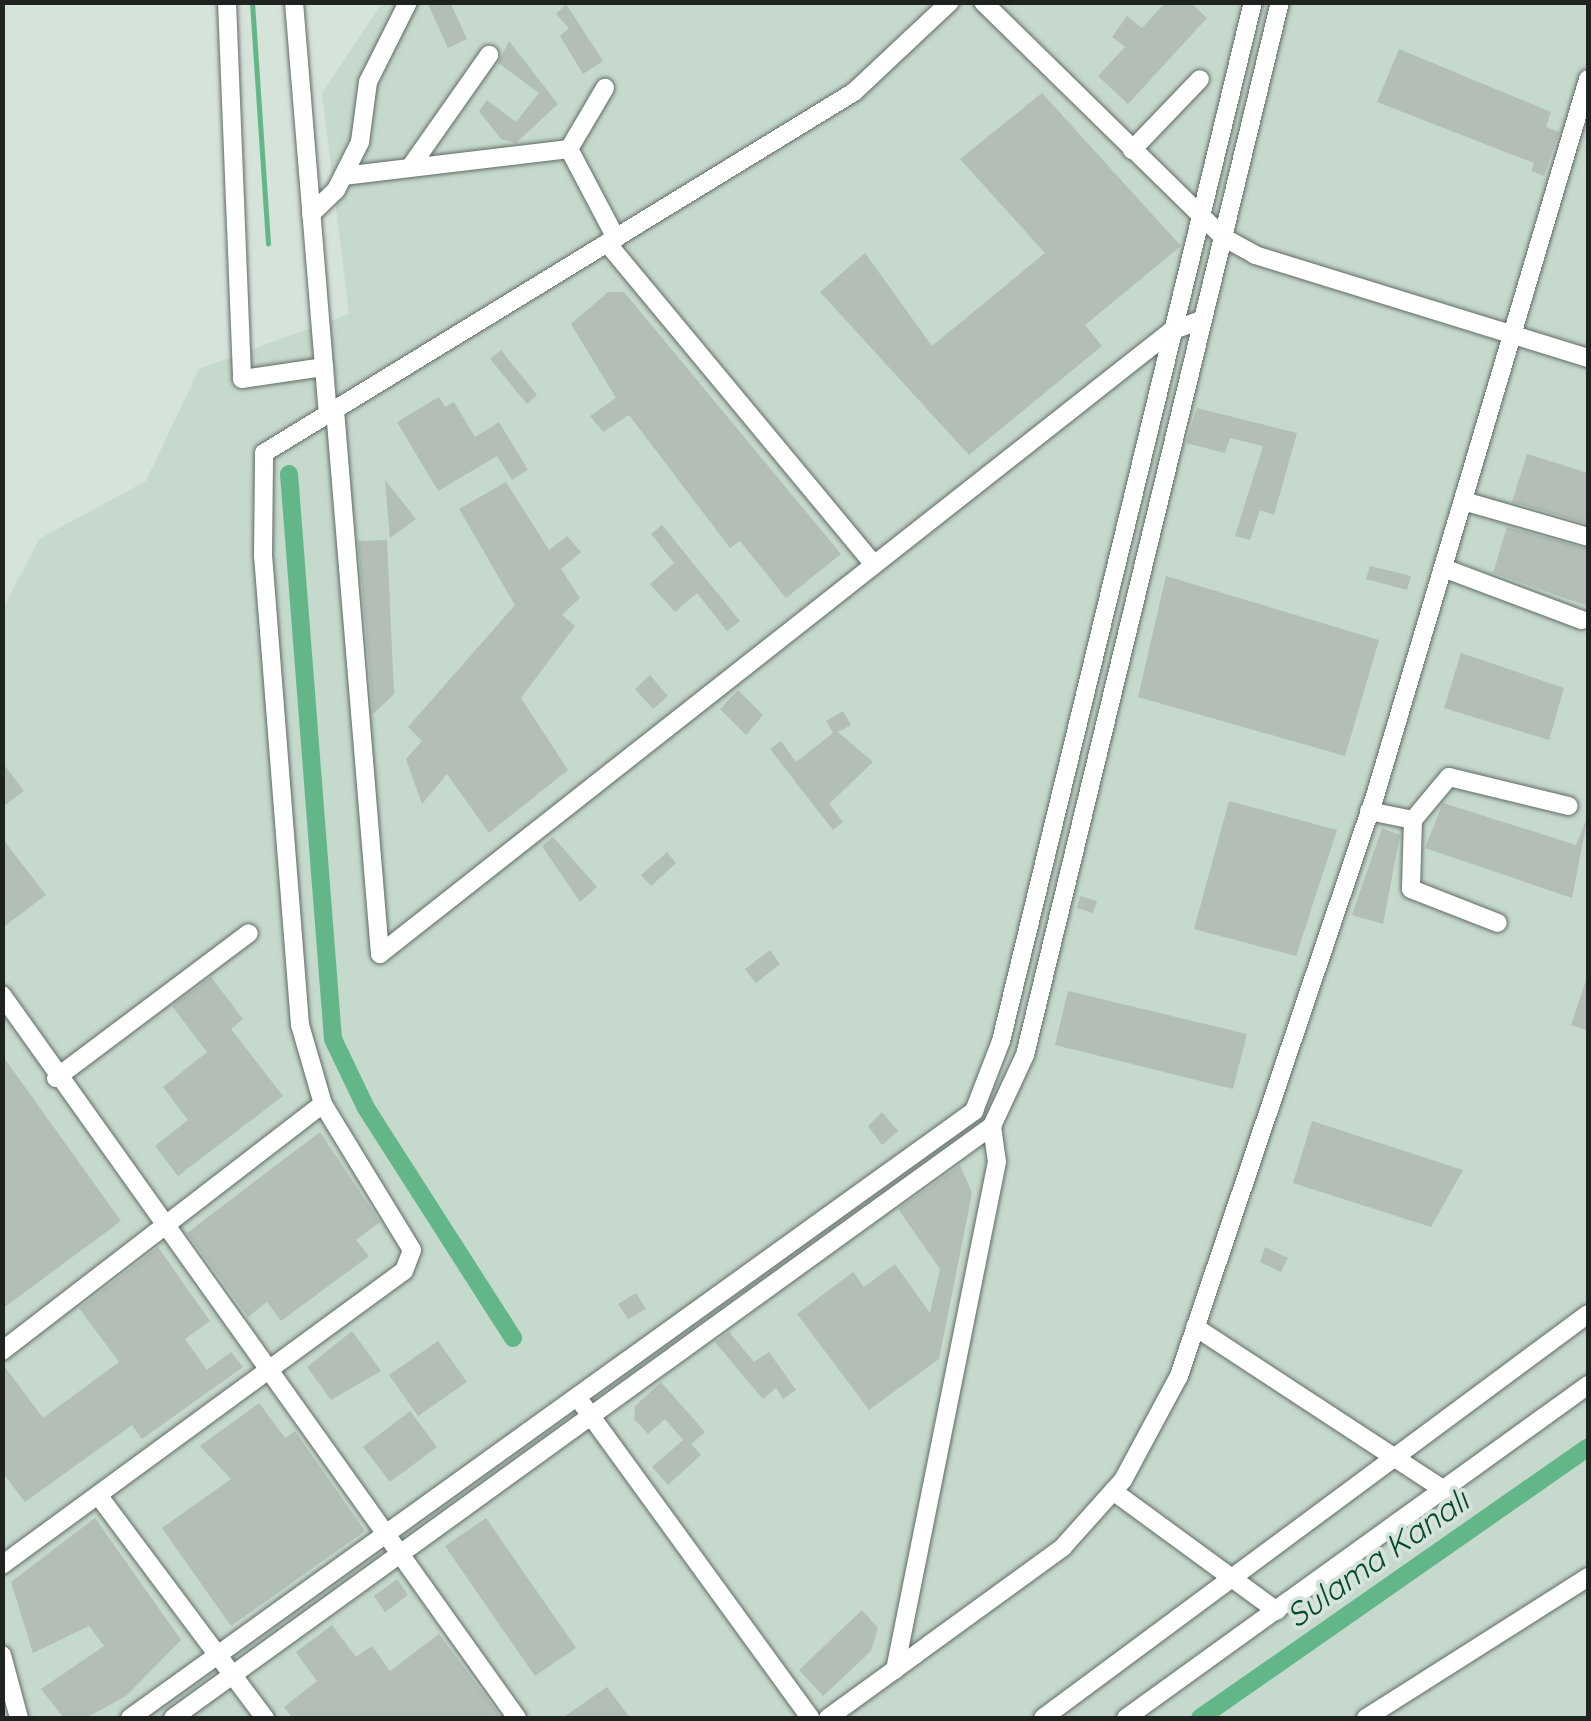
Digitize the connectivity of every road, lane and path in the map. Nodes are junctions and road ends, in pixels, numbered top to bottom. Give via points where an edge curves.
1 (227, 2) edge
2 (294, 2) edge
3 (408, 2) edge
4 (950, 2) edge
5 (983, 2) edge
6 (1253, 2) edge
7 (1280, 2) edge
8 (490, 55) dead end
9 (1200, 79) dead end
10 (1588, 79) edge
11 (605, 88) dead end
12 (569, 150) junction
13 (1132, 150) junction
14 (410, 166) junction
15 (343, 176) junction
16 (311, 214) junction
17 (1202, 216) junction
18 (1222, 236) junction
19 (612, 241) junction
20 (1202, 320) junction
21 (1172, 331) junction
22 (1512, 334) junction
23 (1588, 358) edge
24 (324, 367) junction
25 (331, 412) junction
26 (1467, 502) junction
27 (1588, 537) edge
28 (874, 565) junction
29 (1446, 569) junction
30 (1582, 620) dead end
31 (1569, 806) dead end
32 (1369, 810) junction
33 (1414, 820) junction
34 (1498, 923) dead end
35 (249, 933) dead end
36 (2, 995) edge
37 (56, 1078) junction
38 (323, 1104) junction
39 (992, 1126) junction
40 (162, 1228) junction
41 (1588, 1314) edge
42 (1196, 1327) junction
43 (2, 1351) edge
44 (265, 1374) junction
45 (1588, 1385) edge
46 (573, 1393) junction
47 (589, 1413) junction
48 (1394, 1457) junction
49 (1444, 1490) junction
50 (1113, 1491) junction
51 (98, 1495) junction
52 (386, 1536) junction
53 (400, 1556) junction
54 (2, 1565) edge
55 (1588, 1577) edge
56 (1231, 1578) junction
57 (1276, 1611) junction
58 (2, 1655) edge
59 (218, 1656) junction
60 (894, 1670) junction
61 (233, 1674) junction
62 (19, 1718) edge
63 (130, 1718) edge
64 (173, 1718) edge
65 (265, 1718) edge
66 (516, 1718) edge
67 (810, 1718) edge
68 (828, 1718) edge
69 (1043, 1718) edge
70 (1126, 1718) edge
71 (1366, 1718) edge

1 - 24 street via 242,379
2 - 16 street
3 - 15 street via 388,28
4 - 19 street via 854,92
5 - 13 street
6 - 17 street
7 - 18 street
8 - 14 street
9 - 13 street
10 - 22 street
11 - 12 street
12 - 14 street
12 - 19 street
13 - 17 street
14 - 15 street
15 - 16 street
16 - 24 street
17 - 18 street
17 - 21 street
18 - 20 street
18 - 22 street via 1254,255
19 - 25 street
19 - 28 street
20 - 21 street
20 - 39 street via 1025,1055
21 - 28 street
21 - 46 street via 1002,1041 974,1111
22 - 23 street
22 - 26 street
24 - 25 street
25 - 28 street via 380,954
25 - 38 street via 264,453 263,556 300,1026
26 - 27 street
26 - 29 street
29 - 30 street
29 - 32 street
31 - 33 street via 1449,777
32 - 33 street
32 - 42 street
33 - 34 street via 1410,889
35 - 37 street
36 - 37 street
37 - 40 street
38 - 40 street
38 - 44 street via 412,1250 404,1271
39 - 47 street
39 - 60 street via 996,1162
40 - 43 street
40 - 44 street
41 - 48 street
42 - 48 street
42 - 50 street via 1179,1376
44 - 51 street
44 - 52 street
45 - 49 street
46 - 47 street
46 - 52 street
47 - 53 street
47 - 67 street
48 - 49 street
48 - 56 street
49 - 57 street
50 - 56 street
50 - 60 street via 1063,1548
51 - 54 street
51 - 59 street
52 - 53 street
52 - 59 street
53 - 61 street
53 - 66 street
55 - 71 street
56 - 57 street
56 - 69 street
57 - 70 street
58 - 62 street
59 - 61 street
59 - 63 street
60 - 68 street
61 - 64 street
61 - 65 street

